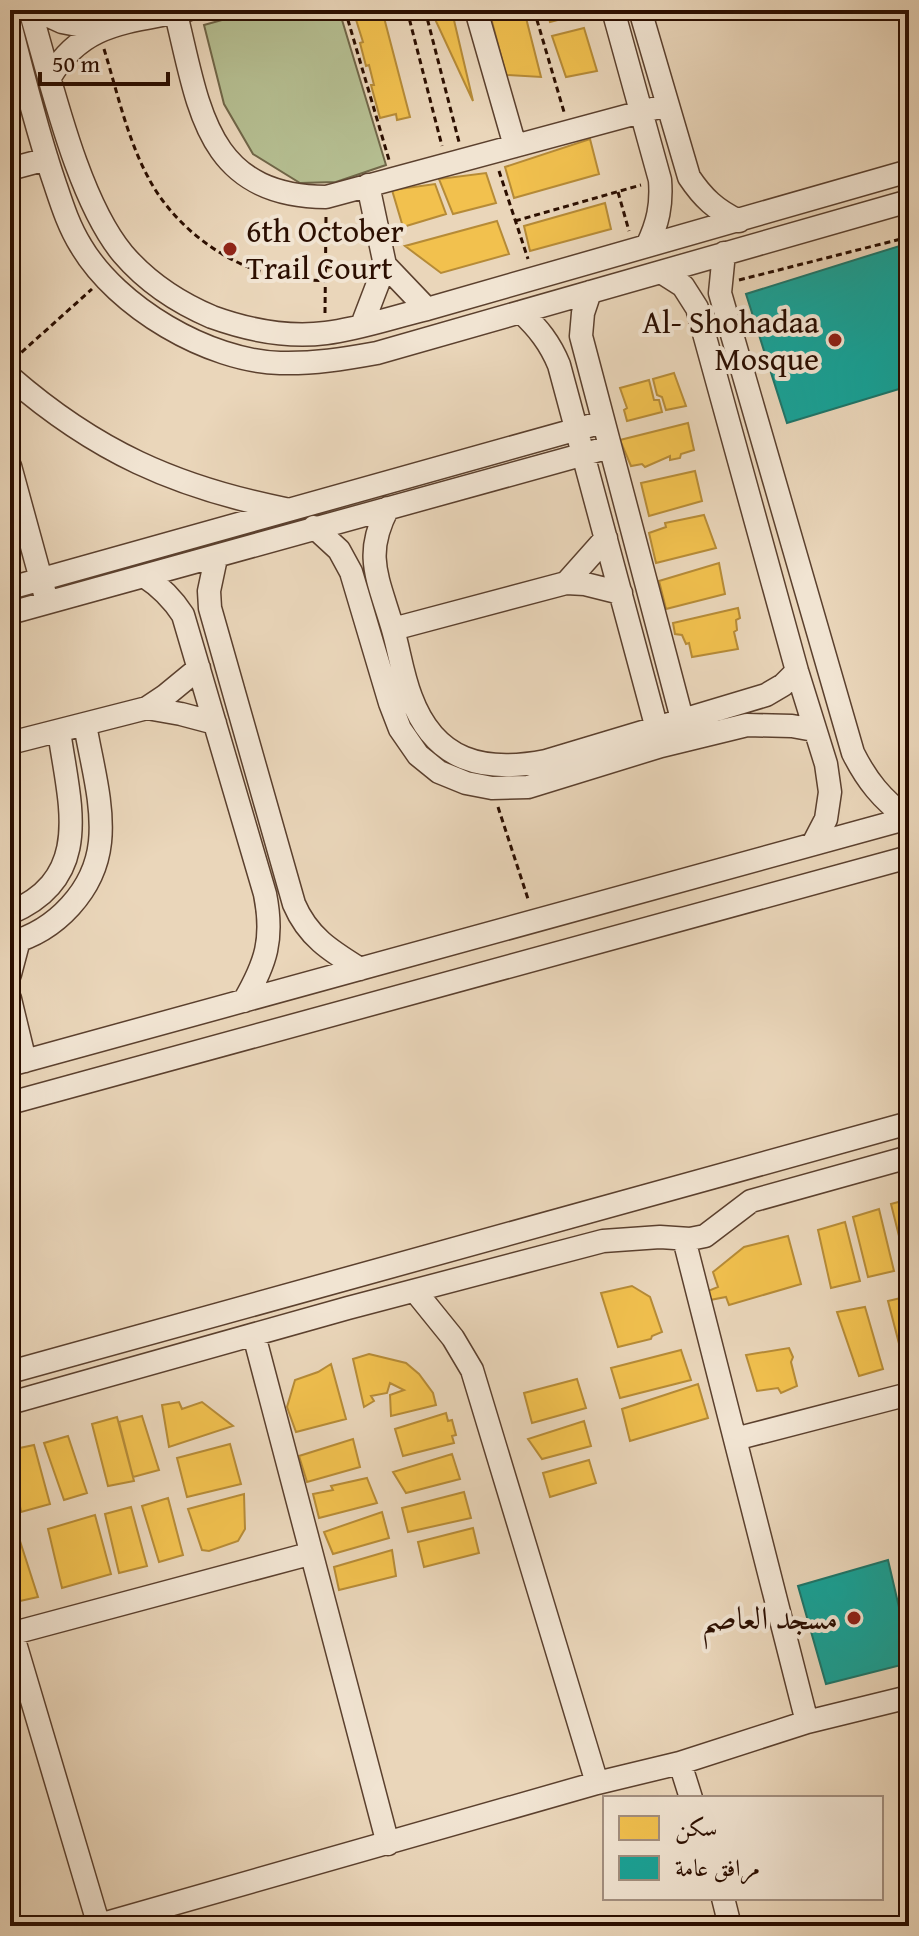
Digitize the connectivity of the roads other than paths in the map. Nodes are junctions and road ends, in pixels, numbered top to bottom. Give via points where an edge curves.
1 (33, 10) edge
2 (476, 10) edge
3 (613, 10) edge
4 (640, 10) edge
5 (179, 11) edge
6 (10, 24) edge
7 (98, 29) junction
8 (50, 77) junction
9 (667, 105) junction
10 (641, 112) junction
11 (515, 146) junction
12 (47, 159) junction
13 (10, 169) edge
14 (909, 171) edge
15 (368, 185) junction
16 (909, 201) edge
17 (739, 221) junction
18 (640, 248) junction
19 (724, 253) junction
20 (385, 265) junction
21 (661, 272) junction
22 (590, 292) junction
23 (427, 309) junction
24 (521, 312) junction
25 (728, 320) junction
26 (362, 325) junction
27 (703, 329) junction
28 (10, 377) edge
29 (603, 422) junction
30 (577, 430) junction
31 (610, 447) junction
32 (584, 453) junction
33 (10, 466) edge
34 (388, 508) junction
35 (290, 510) junction
36 (314, 527) junction
37 (606, 538) junction
38 (216, 558) junction
39 (375, 567) junction
40 (351, 572) junction
41 (144, 576) junction
42 (41, 579) junction
43 (566, 583) junction
44 (11, 585) edge
45 (621, 593) junction
46 (48, 603) junction
47 (14, 612) edge
48 (214, 624) junction
49 (393, 629) junction
50 (188, 632) junction
51 (199, 668) junction
52 (797, 671) junction
53 (147, 708) junction
54 (215, 723) junction
55 (85, 724) junction
56 (685, 729) junction
57 (814, 730) junction
58 (59, 731) junction
59 (659, 737) junction
60 (10, 743) edge
61 (853, 753) junction
62 (826, 764) junction
63 (908, 818) edge
64 (813, 844) junction
65 (909, 857) edge
66 (10, 913) edge
67 (15, 942) edge
68 (360, 969) junction
69 (10, 974) edge
70 (10, 999) edge
71 (244, 1001) junction
72 (18, 1063) edge
73 (10, 1103) edge
74 (909, 1123) edge
75 (909, 1157) edge
76 (684, 1239) junction
77 (415, 1291) junction
78 (254, 1335) junction
79 (10, 1372) edge
80 (909, 1394) edge
81 (10, 1403) edge
82 (735, 1439) junction
83 (309, 1554) junction
84 (11, 1633) edge
85 (909, 1697) edge
86 (807, 1722) junction
87 (680, 1763) junction
88 (597, 1783) junction
89 (690, 1796) edge
90 (388, 1844) junction
91 (724, 1900) edge
92 (99, 1925) edge
93 (730, 1926) edge

1 - 7 street
1 - 8 street
2 - 11 street
3 - 10 street
4 - 9 street
5 - 7 street
5 - 15 street via 196,100 226,159 272,190 298,196 326,197
6 - 12 street
7 - 8 street via 70,49
8 - 26 street via 93,204 123,254 156,285 194,309 236,326 280,334
9 - 10 street
9 - 17 street via 689,177 701,196
10 - 11 street
10 - 18 street via 662,203 657,226
11 - 15 street
12 - 13 street
12 - 24 street via 80,245 104,279 180,334 225,353 276,363 328,362
14 - 17 street
15 - 20 street
16 - 19 street
17 - 18 street
18 - 23 street
19 - 21 street
19 - 25 street via 720,285
20 - 23 street
20 - 26 street
21 - 22 street
21 - 27 street via 683,286
22 - 24 street
22 - 29 street via 581,336
23 - 26 street
24 - 30 street via 550,345
25 - 27 street via 712,313
25 - 61 street
27 - 52 street
28 - 35 street via 87,436 135,462 210,491
29 - 30 street
29 - 31 street
30 - 32 street
30 - 35 street
31 - 32 street
31 - 56 street
32 - 34 street
32 - 37 street
33 - 42 street
34 - 36 street
34 - 39 street via 375,537
35 - 42 street
36 - 38 street
36 - 40 street via 339,550
37 - 43 street
37 - 45 street
38 - 41 street
38 - 48 street via 209,591
39 - 40 street via 360,559
39 - 49 street
40 - 59 street via 400,729 418,755 439,772 492,788 528,787
41 - 46 street
41 - 50 street via 173,599
42 - 44 street
42 - 46 street
43 - 45 street
43 - 49 street
44 - 47 street
45 - 59 street
46 - 47 street
48 - 50 street
48 - 68 street via 301,919 321,944
49 - 59 street via 420,718 460,757 486,766 515,767
50 - 51 street
51 - 53 street
51 - 54 street
52 - 56 street via 766,695
52 - 57 street
53 - 54 street
53 - 55 street
54 - 71 street via 269,914 267,954
55 - 58 street
55 - 67 street via 99,807 100,842 91,875 73,905 46,927
56 - 57 street via 747,725
56 - 59 street
57 - 62 street
58 - 60 street
58 - 66 street via 72,836 66,863 51,887
61 - 62 street via 854,761 844,772
61 - 63 street via 884,801
62 - 64 street via 826,819
63 - 64 street
64 - 68 street
65 - 73 street
67 - 69 street
68 - 71 street
70 - 72 street
71 - 72 street
74 - 79 street
75 - 76 street via 751,1201 705,1236
76 - 77 street via 603,1241
76 - 82 street
77 - 78 street
77 - 88 street via 472,1370
78 - 81 street
78 - 83 street
80 - 82 street
82 - 86 street
83 - 84 street
83 - 90 street
84 - 92 street
85 - 86 street
86 - 87 street
87 - 88 street
87 - 89 street
88 - 90 street
90 - 92 street
91 - 93 street

